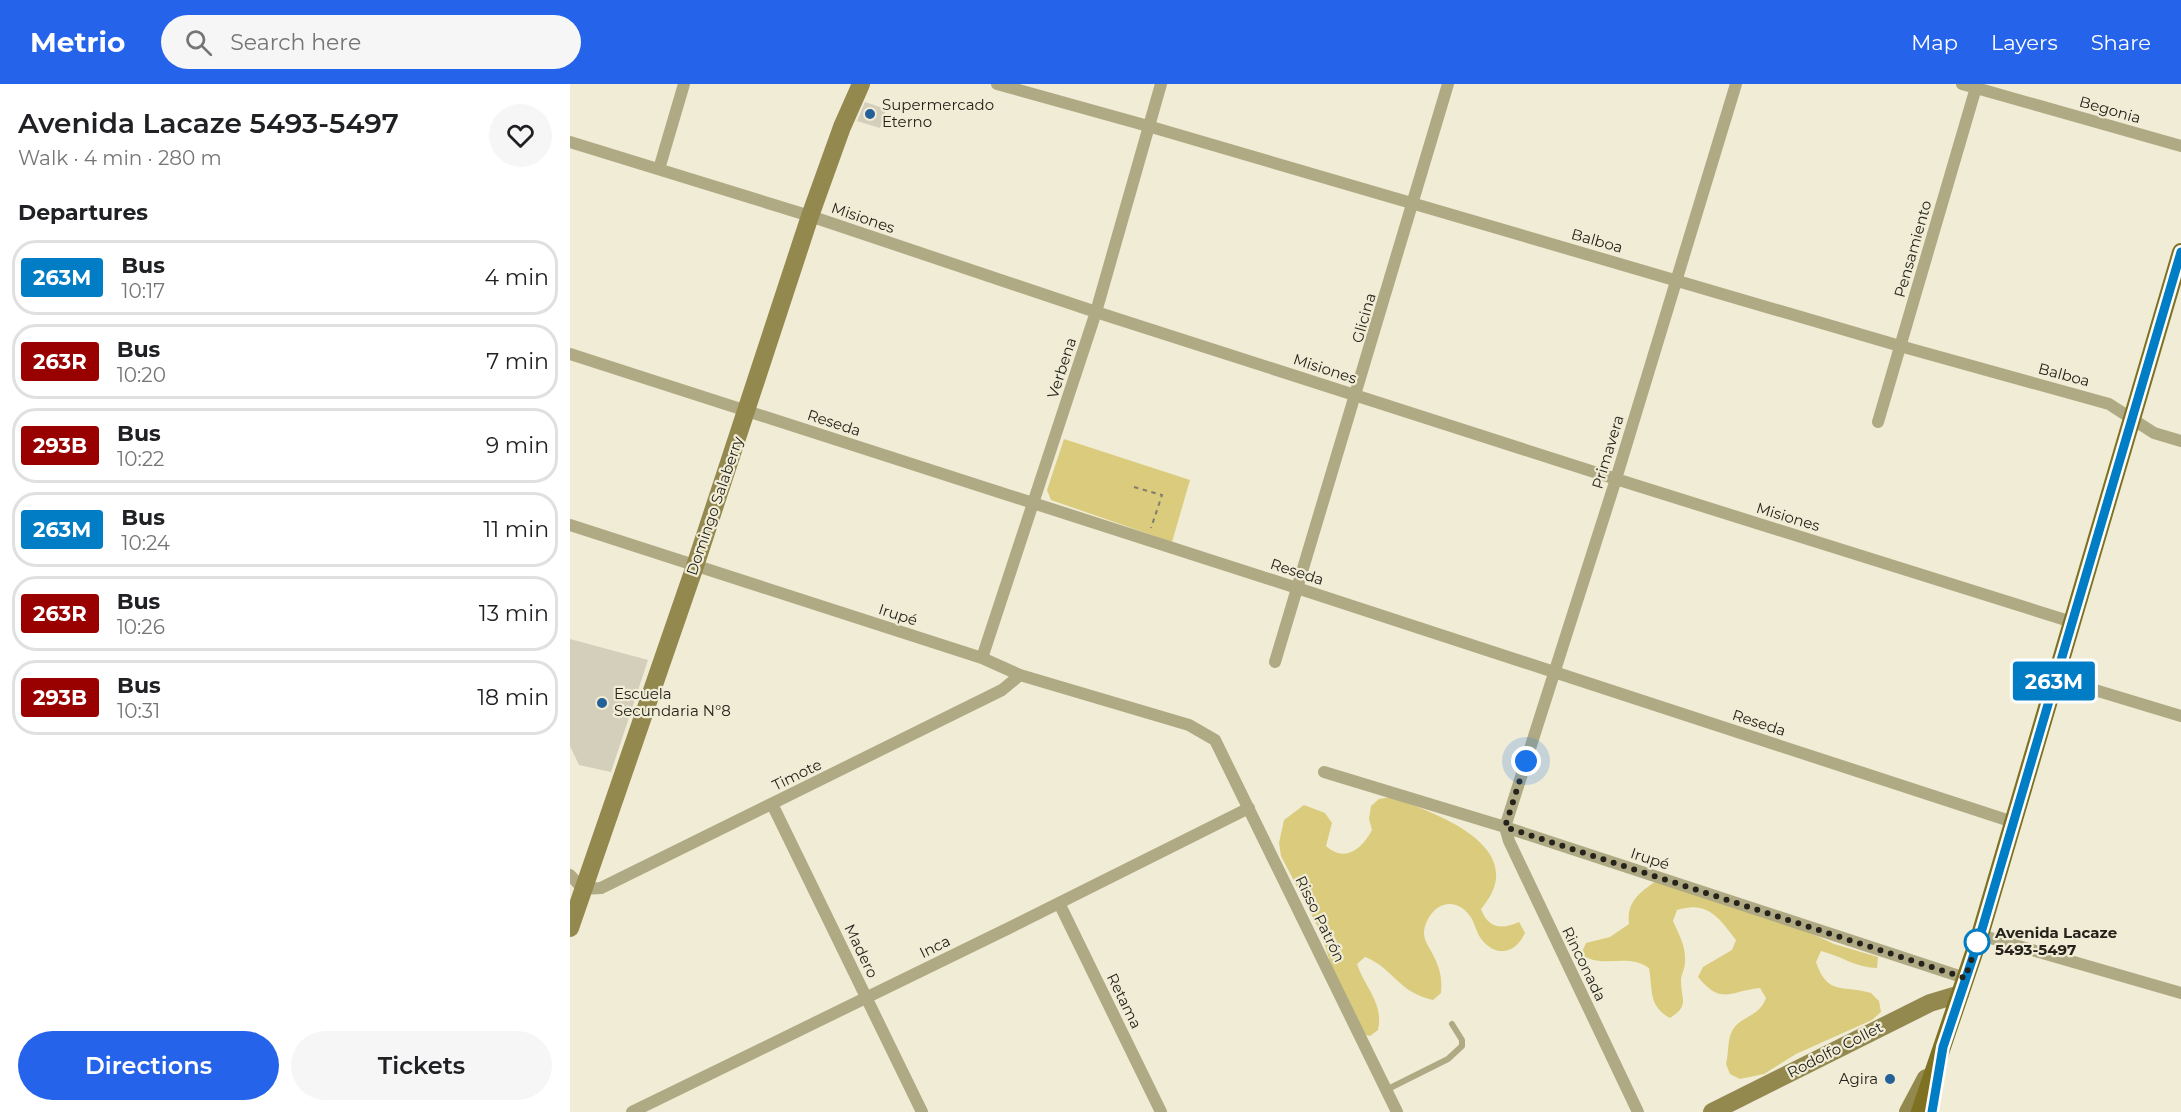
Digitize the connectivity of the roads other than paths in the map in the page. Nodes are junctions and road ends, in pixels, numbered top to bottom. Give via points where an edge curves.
1 (684, 84) edge
2 (861, 84) edge
3 (998, 84) edge
4 (1161, 84) edge
5 (1448, 84) edge
6 (1736, 84) edge
7 (1962, 84) edge
8 (1977, 86) edge
9 (1148, 126) junction
10 (570, 142) edge
11 (2181, 146) edge
12 (659, 169) junction
13 (1413, 203) junction
14 (810, 216) junction
15 (2181, 252) edge
16 (1676, 280) junction
17 (1096, 312) junction
18 (1900, 346) junction
19 (570, 354) edge
20 (1357, 394) junction
21 (747, 410) junction
22 (2133, 420) junction
23 (1878, 422) dead end
24 (2181, 441) edge
25 (1616, 479) junction
26 (1033, 504) junction
27 (570, 525) edge
28 (695, 566) junction
29 (1297, 588) junction
30 (2072, 622) junction
31 (982, 658) junction
32 (1275, 662) dead end
33 (1554, 672) junction
34 (1020, 675) junction
35 (2055, 678) junction
36 (2181, 716) edge
37 (1215, 740) joint
38 (1324, 772) dead end
39 (772, 804) junction
40 (1249, 808) junction
41 (2013, 822) junction
42 (1505, 827) junction
43 (570, 875) edge
44 (583, 890) junction
45 (1059, 903) junction
46 (570, 928) edge
47 (1980, 936) junction
48 (1963, 986) junction
49 (2181, 993) edge
50 (866, 997) junction
51 (1452, 1024) dead end
52 (1943, 1047) junction
53 (1386, 1090) junction
54 (647, 1109) edge
55 (632, 1112) edge
56 (922, 1112) edge
57 (1161, 1112) edge
58 (1397, 1112) edge
59 (1638, 1112) edge
60 (1712, 1112) edge
61 (1908, 1112) edge
62 (1920, 1112) edge
63 (1932, 1112) edge

1 - 12 street
2 - 14 street, Domingo Salaberry
3 - 9 street, Balboa
4 - 9 street, Verbena
5 - 13 street, Glicina
6 - 16 street, Primavera
7 - 8 street, Begonia
8 - 11 street, Begonia
8 - 18 street, Pensamiento
9 - 13 street, Balboa
9 - 17 street, Verbena
10 - 12 street, Misiones
12 - 14 street, Misiones
13 - 16 street, Balboa
13 - 20 street, Glicina
14 - 17 street, Misiones
14 - 21 street, Domingo Salaberry
15 - 22 main road
16 - 18 street, Balboa
16 - 25 street, Primavera
17 - 20 street, Misiones
17 - 26 street, Verbena
18 - 22 street, Balboa via 2109,404
18 - 23 street, Pensamiento
19 - 21 street, Reseda
20 - 25 street, Misiones
20 - 29 street, Glicina
21 - 26 street, Reseda
21 - 28 street, Domingo Salaberry
22 - 24 street, Balboa via 2154,433
22 - 30 main road
25 - 30 street, Misiones
25 - 33 street, Primavera
26 - 29 street, Reseda
26 - 31 street, Verbena
27 - 28 street, Irupé
28 - 31 street, Irupé
28 - 44 street, Domingo Salaberry
29 - 32 street, Glicina
29 - 33 street, Reseda
30 - 35 main road
31 - 34 street, Irupé
33 - 41 street, Reseda
33 - 42 street, Primavera
34 - 37 street, Irupé via 1189,725
34 - 39 street, Timote via 1002,690
35 - 36 street
35 - 41 main road
37 - 40 street, Risso Patrón
38 - 42 street, Irupé
39 - 44 street, Timote via 601,888
39 - 50 street, Madero
40 - 45 street, Inca
40 - 53 street, Risso Patrón
41 - 47 main road
42 - 48 street, Irupé
42 - 59 street, Rinconada
43 - 44 street
44 - 46 street, Domingo Salaberry
45 - 50 street, Inca
45 - 57 street, Retama
47 - 48 main road
47 - 49 street
48 - 52 main road
48 - 60 street, Rodolfo Collet
50 - 54 street, Inca
50 - 56 street, Madero
51 - 53 lane via 1462,1040 1457,1053
52 - 61 street
52 - 62 main road
52 - 63 main road
53 - 58 street, Risso Patrón
54 - 55 street, Inca

